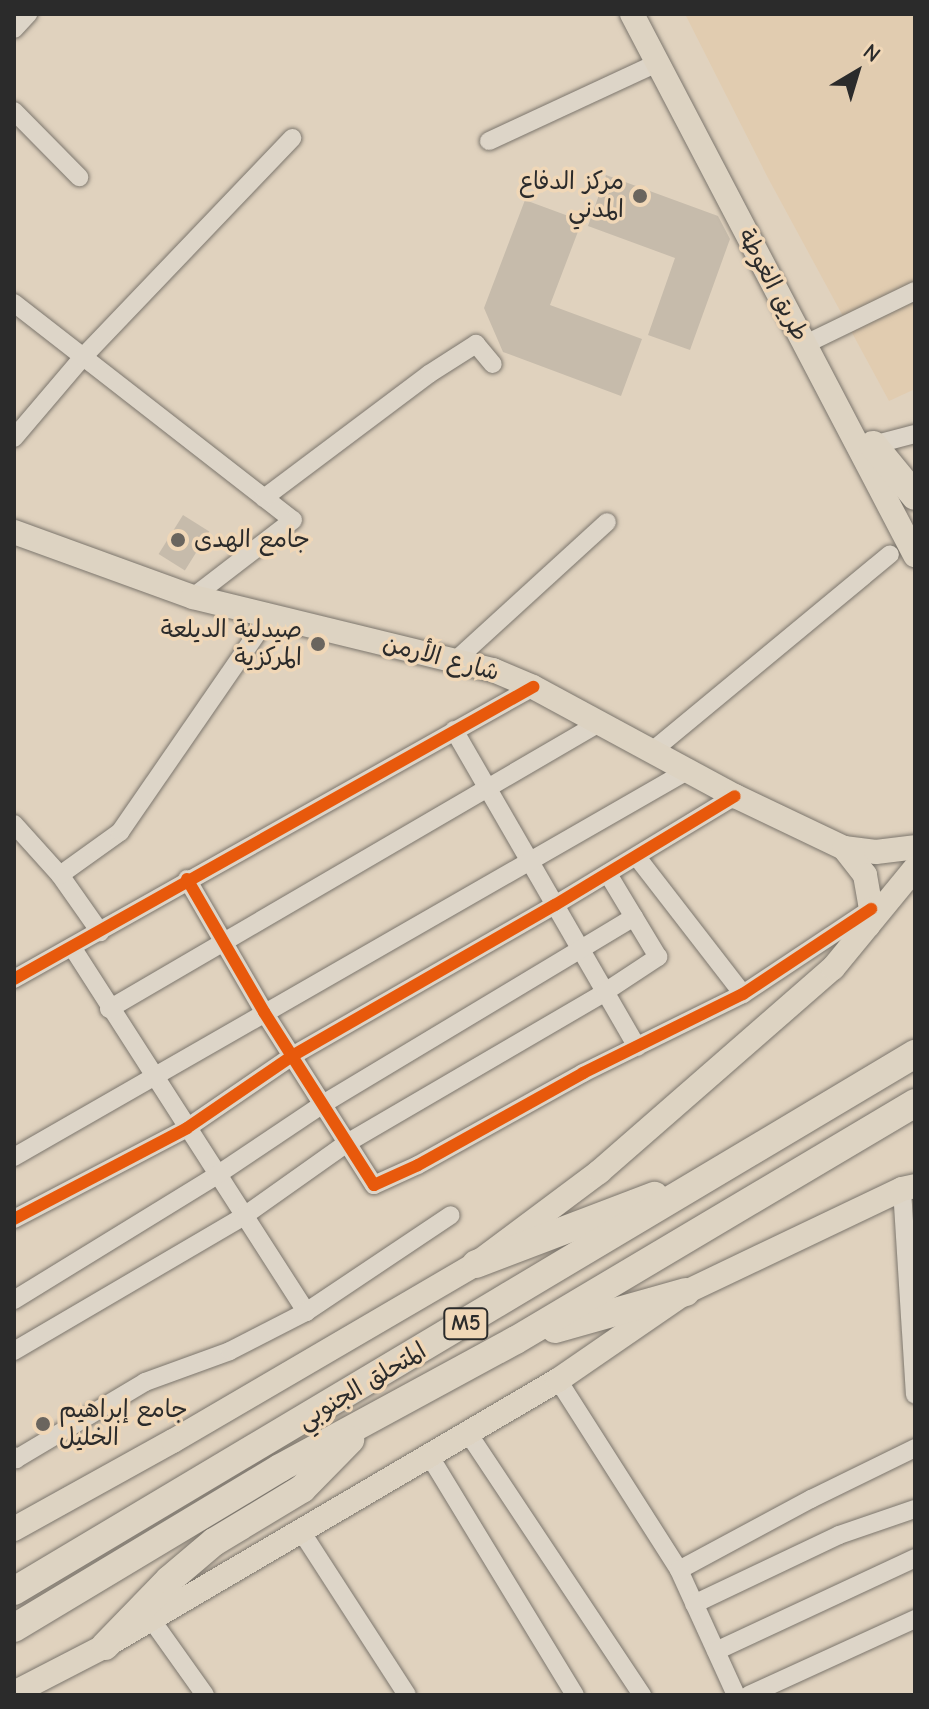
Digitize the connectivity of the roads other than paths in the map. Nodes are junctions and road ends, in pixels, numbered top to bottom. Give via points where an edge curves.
1 (28, 14) edge
2 (632, 14) edge
3 (648, 14) edge
4 (14, 29) edge
5 (657, 63) junction
6 (14, 111) edge
7 (292, 138) dead end
8 (489, 141) dead end
9 (79, 177) dead end
10 (915, 291) edge
11 (14, 303) edge
12 (814, 340) junction
13 (83, 357) junction
14 (493, 364) dead end
15 (915, 434) edge
16 (14, 438) edge
17 (873, 445) junction
18 (915, 496) edge
19 (264, 498) junction
20 (915, 520) edge
21 (607, 522) dead end
22 (14, 532) edge
23 (890, 554) dead end
24 (915, 555) edge
25 (193, 597) junction
26 (269, 616) junction
27 (457, 659) junction
28 (533, 687) junction
29 (599, 723) junction
30 (454, 730) junction
31 (651, 752) junction
32 (687, 771) junction
33 (489, 790) junction
34 (735, 796) junction
35 (14, 824) edge
36 (915, 847) edge
37 (844, 848) junction
38 (637, 857) junction
39 (531, 863) junction
40 (915, 868) edge
41 (608, 874) junction
42 (60, 875) junction
43 (187, 879) junction
44 (555, 905) junction
45 (634, 917) junction
46 (870, 918) junction
47 (100, 932) junction
48 (225, 944) junction
49 (72, 947) junction
50 (580, 947) junction
51 (14, 979) edge
52 (605, 992) junction
53 (743, 994) junction
54 (109, 1009) junction
55 (264, 1012) junction
56 (637, 1047) junction
57 (915, 1054) edge
58 (292, 1056) junction
59 (153, 1076) junction
60 (915, 1103) edge
61 (323, 1104) junction
62 (187, 1128) junction
63 (347, 1143) junction
64 (14, 1157) edge
65 (217, 1175) junction
66 (709, 1179) junction
67 (908, 1188) edge
68 (451, 1215) dead end
69 (244, 1216) junction
70 (14, 1219) edge
71 (476, 1264) junction
72 (686, 1292) junction
73 (14, 1300) edge
74 (306, 1312) junction
75 (516, 1340) junction
76 (14, 1351) edge
77 (558, 1380) junction
78 (914, 1390) edge
79 (375, 1415) junction
80 (468, 1433) junction
81 (915, 1448) edge
82 (429, 1455) junction
83 (14, 1456) edge
84 (915, 1509) edge
85 (14, 1529) edge
86 (301, 1531) junction
87 (915, 1558) edge
88 (679, 1570) junction
89 (14, 1591) edge
90 (694, 1604) junction
91 (151, 1619) junction
92 (915, 1619) edge
93 (14, 1628) edge
94 (105, 1646) junction
95 (716, 1651) junction
96 (14, 1693) edge
97 (205, 1695) edge
98 (407, 1695) edge
99 (575, 1695) edge
100 (642, 1695) edge
101 (736, 1695) edge
102 (749, 1695) edge

1 - 4 street
2 - 5 main road, طريق الغوطة
3 - 12 main road
5 - 8 street
5 - 24 main road, طريق الغوطة
6 - 9 street
7 - 13 street
10 - 12 street
11 - 13 street
12 - 17 main road
13 - 16 street
13 - 19 street
14 - 19 street via 476,344
15 - 17 street
17 - 18 highway
17 - 20 main road
19 - 25 street via 293,520
21 - 27 street
22 - 25 main road, شارع الأرمن
23 - 31 street
25 - 26 main road, شارع الأرمن
26 - 27 main road, شارع الأرمن
26 - 42 street via 120,832
27 - 28 main road, شارع الأرمن
28 - 29 main road, شارع الأرمن
28 - 30 street
29 - 31 main road, شارع الأرمن
29 - 33 street
30 - 33 street
30 - 43 street
31 - 32 main road, شارع الأرمن
32 - 34 main road, شارع الأرمن
32 - 39 street
33 - 39 street
33 - 48 street
34 - 37 main road, شارع الأرمن
34 - 38 street
35 - 42 street
36 - 37 main road, شارع الأرمن via 876,852
37 - 46 main road via 865,875
38 - 41 street
38 - 53 street
39 - 44 street
39 - 55 street
40 - 46 main road
41 - 44 street
41 - 45 street
42 - 47 street
43 - 47 street
43 - 48 street
44 - 50 street
44 - 58 street
45 - 50 street
45 - 52 street via 658,957
46 - 53 street
46 - 71 main road via 833,968 599,1172
47 - 49 street
48 - 54 street
48 - 55 street
49 - 51 street
49 - 54 street
50 - 52 street
50 - 61 street
52 - 56 street
52 - 63 street
53 - 56 street
54 - 59 street
55 - 58 street
55 - 59 street
56 - 63 street via 374,1185
57 - 66 highway, المتحلق الجنوبي / M5
58 - 61 street
58 - 62 street
59 - 62 street
59 - 64 street
60 - 75 highway, المتحلق الجنوبي / M5
61 - 63 street
61 - 65 street
62 - 65 street
62 - 70 street
63 - 69 street
65 - 69 street
65 - 73 street
66 - 71 highway
66 - 89 highway, المتحلق الجنوبي / M5
67 - 72 main road
67 - 78 street
68 - 74 street
69 - 74 street
69 - 76 street
71 - 85 main road
72 - 75 highway
72 - 77 main road
74 - 83 street via 230,1351 145,1382
75 - 79 highway, المتحلق الجنوبي / M5
77 - 80 main road
77 - 88 street
79 - 93 highway, المتحلق الجنوبي / M5
79 - 94 highway via 302,1489 214,1542
80 - 82 main road
80 - 100 street
81 - 88 street
82 - 86 main road
82 - 99 street
84 - 90 street via 839,1535
86 - 91 main road
86 - 98 street
87 - 95 street
88 - 90 street
90 - 95 street
91 - 94 main road
91 - 97 street
92 - 102 street
94 - 96 main road
95 - 101 street

